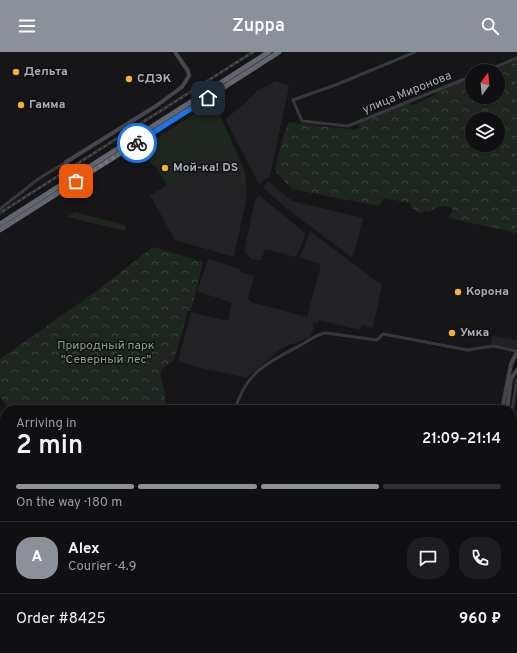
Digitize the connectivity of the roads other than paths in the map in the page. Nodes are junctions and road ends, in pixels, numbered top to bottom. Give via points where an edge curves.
1 (175, 52) edge
2 (269, 52) edge
3 (279, 52) edge
4 (415, 52) edge
5 (517, 58) edge
6 (502, 64) edge
7 (465, 79) edge
8 (66, 162) junction
9 (75, 179) junction
10 (0, 202) edge
11 (1, 208) edge
12 (0, 224) edge
13 (0, 230) edge
14 (517, 352) edge
15 (510, 364) junction
16 (517, 370) edge
17 (517, 380) edge
18 (236, 405) edge
19 (503, 405) edge
20 (508, 405) edge
21 (513, 405) edge

1 - 8 street via 189,76 182,87
2 - 9 highway
3 - 9 highway
4 - 7 street, улица Миронова via 293,100 302,121 348,126
5 - 6 street
8 - 9 street
8 - 11 street via 38,179
9 - 12 highway
9 - 13 highway
10 - 11 street
14 - 15 street
14 - 18 street via 493,346 468,350 383,334 377,340 319,334 264,365 249,380
15 - 16 street
15 - 19 street
16 - 20 street via 511,379
17 - 21 street

